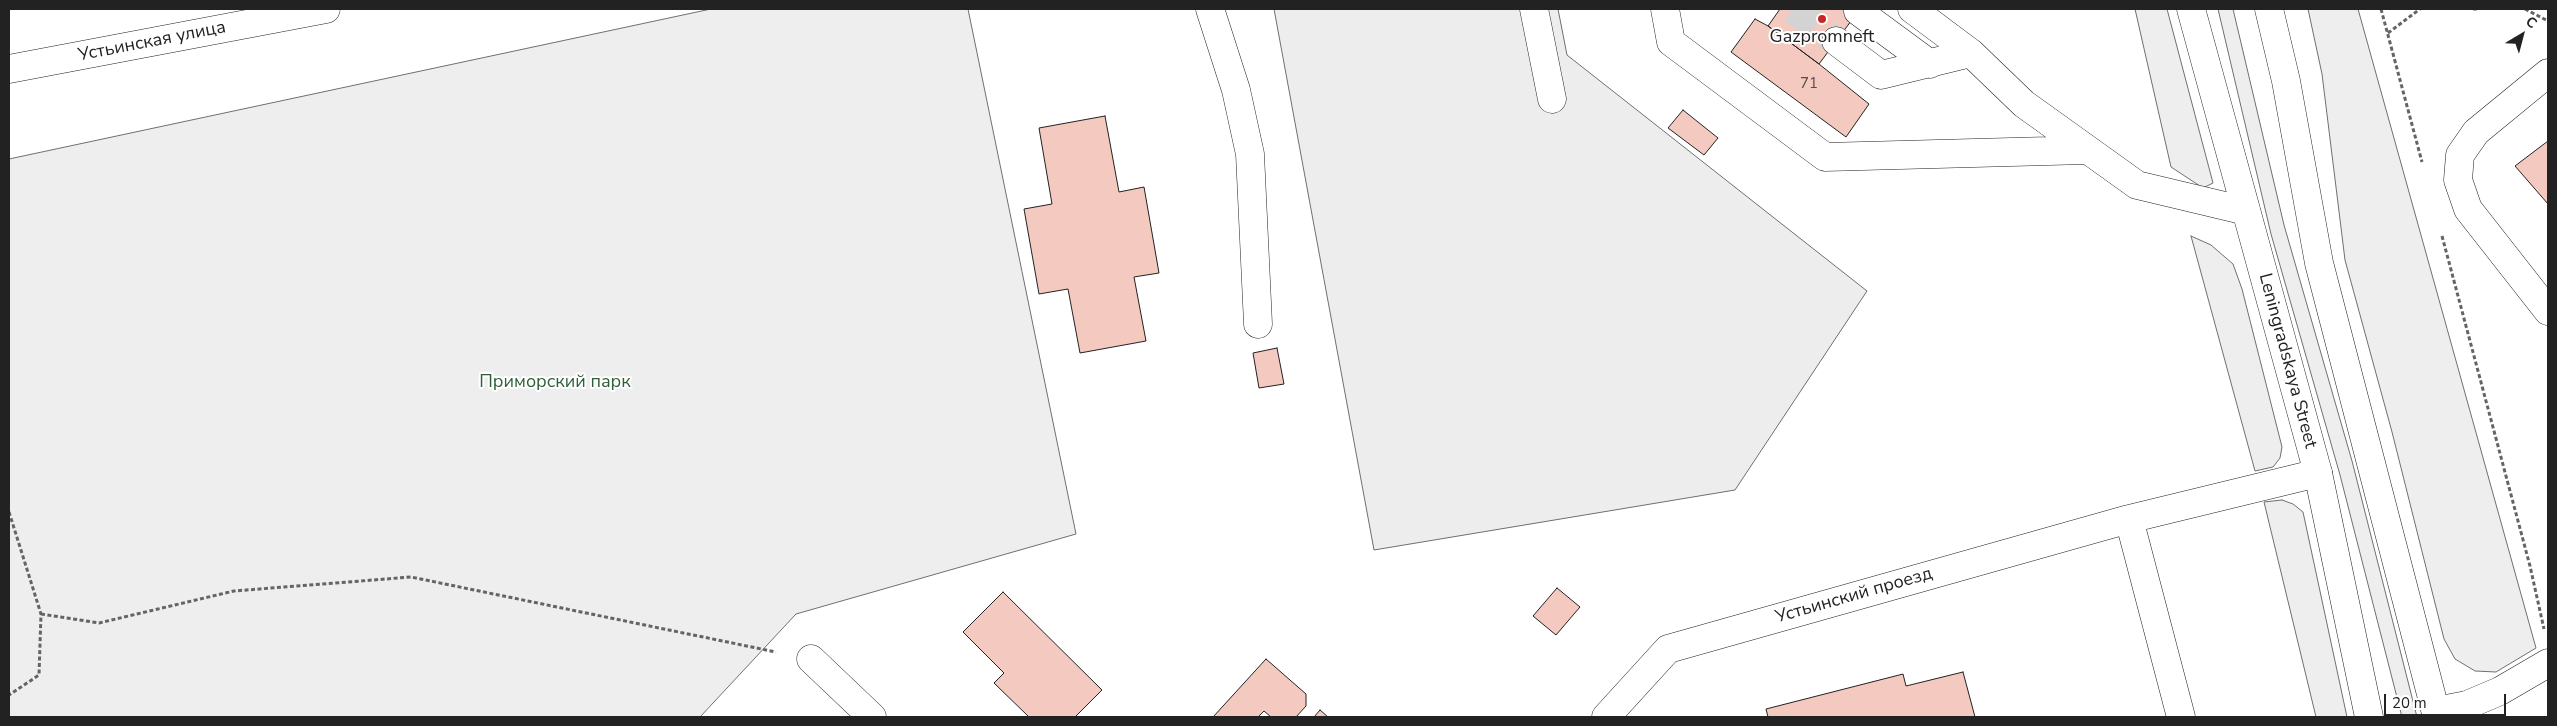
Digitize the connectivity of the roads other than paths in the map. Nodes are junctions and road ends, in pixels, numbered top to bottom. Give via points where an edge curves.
1 (326, 9) edge
2 (1210, 9) edge
3 (1534, 9) edge
4 (1666, 9) edge
5 (1912, 9) edge
6 (2191, 9) edge
7 (2269, 9) edge
8 (1858, 11) dead end
9 (1836, 41) tunnel mouth
10 (1971, 53) junction
11 (1930, 64) junction
12 (9, 70) edge
13 (2548, 73) edge
14 (1552, 99) dead end
15 (2086, 150) junction
16 (2246, 211) junction
17 (2548, 311) edge
18 (1258, 324) dead end
19 (2318, 473) junction
20 (2129, 519) junction
21 (2547, 650) edge
22 (811, 659) road end
23 (2437, 714) edge
24 (872, 717) edge
25 (1606, 717) edge
26 (2181, 717) edge
27 (2369, 717) edge

1 - 12 main road, Устьинская улица
2 - 18 main road via 1236,90 1250,154
3 - 14 main road
4 - 15 main road via 1671,42 1825,157
5 - 10 main road
6 - 16 main road, Leningradskaya Street
7 - 23 main road via 2286,81 2319,263
8 - 11 main road
9 - 11 main road via 1882,76
10 - 11 main road
10 - 15 main road via 2024,104
13 - 17 main road via 2476,132 2460,155 2458,180 2468,208
15 - 16 main road via 2137,185
16 - 19 main road, Leningradskaya Street
19 - 20 main road, Устьинский проезд
19 - 27 main road, Leningradskaya Street
20 - 25 main road, Устьинский проезд via 1668,648
20 - 26 main road
21 - 23 main road via 2500,690
22 - 24 main road

